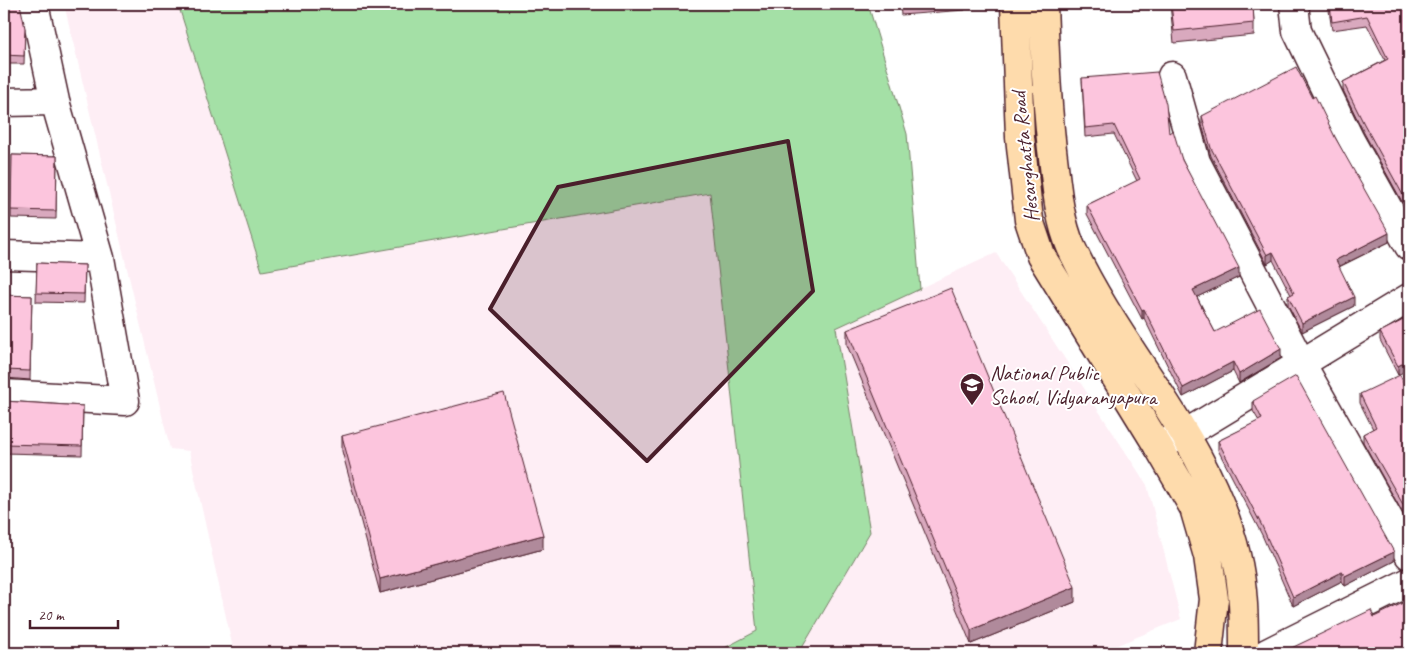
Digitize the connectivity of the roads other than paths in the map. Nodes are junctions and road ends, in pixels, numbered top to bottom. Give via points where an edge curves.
1 (34, 4) edge
2 (1015, 4) edge
3 (1043, 4) edge
4 (1294, 4) edge
5 (1172, 76) dead end
6 (55, 100) junction
7 (4, 102) edge
8 (1409, 246) edge
9 (4, 255) edge
10 (100, 258) junction
11 (1409, 298) edge
12 (1300, 363) junction
13 (4, 394) edge
14 (1185, 434) junction
15 (1158, 446) junction
16 (1409, 555) edge
17 (1409, 582) edge
18 (1208, 653) edge
19 (1244, 653) edge
20 (1266, 653) edge

1 - 6 street
2 - 15 main road, Hesarghatta Road via 1020,137 1028,220 1041,256
3 - 14 main road, Hesarghatta Road via 1046,105 1058,200 1070,246
4 - 8 street via 1296,31 1350,140
5 - 12 street via 1196,162
6 - 7 street
6 - 10 street
9 - 10 street
10 - 13 street via 125,401
11 - 12 street
12 - 14 street
12 - 16 street
14 - 15 street
14 - 19 main road, Hesarghatta Road via 1217,497 1236,556 1244,611
15 - 18 main road, Hesarghatta Road via 1194,508 1208,556 1214,599
17 - 20 street

